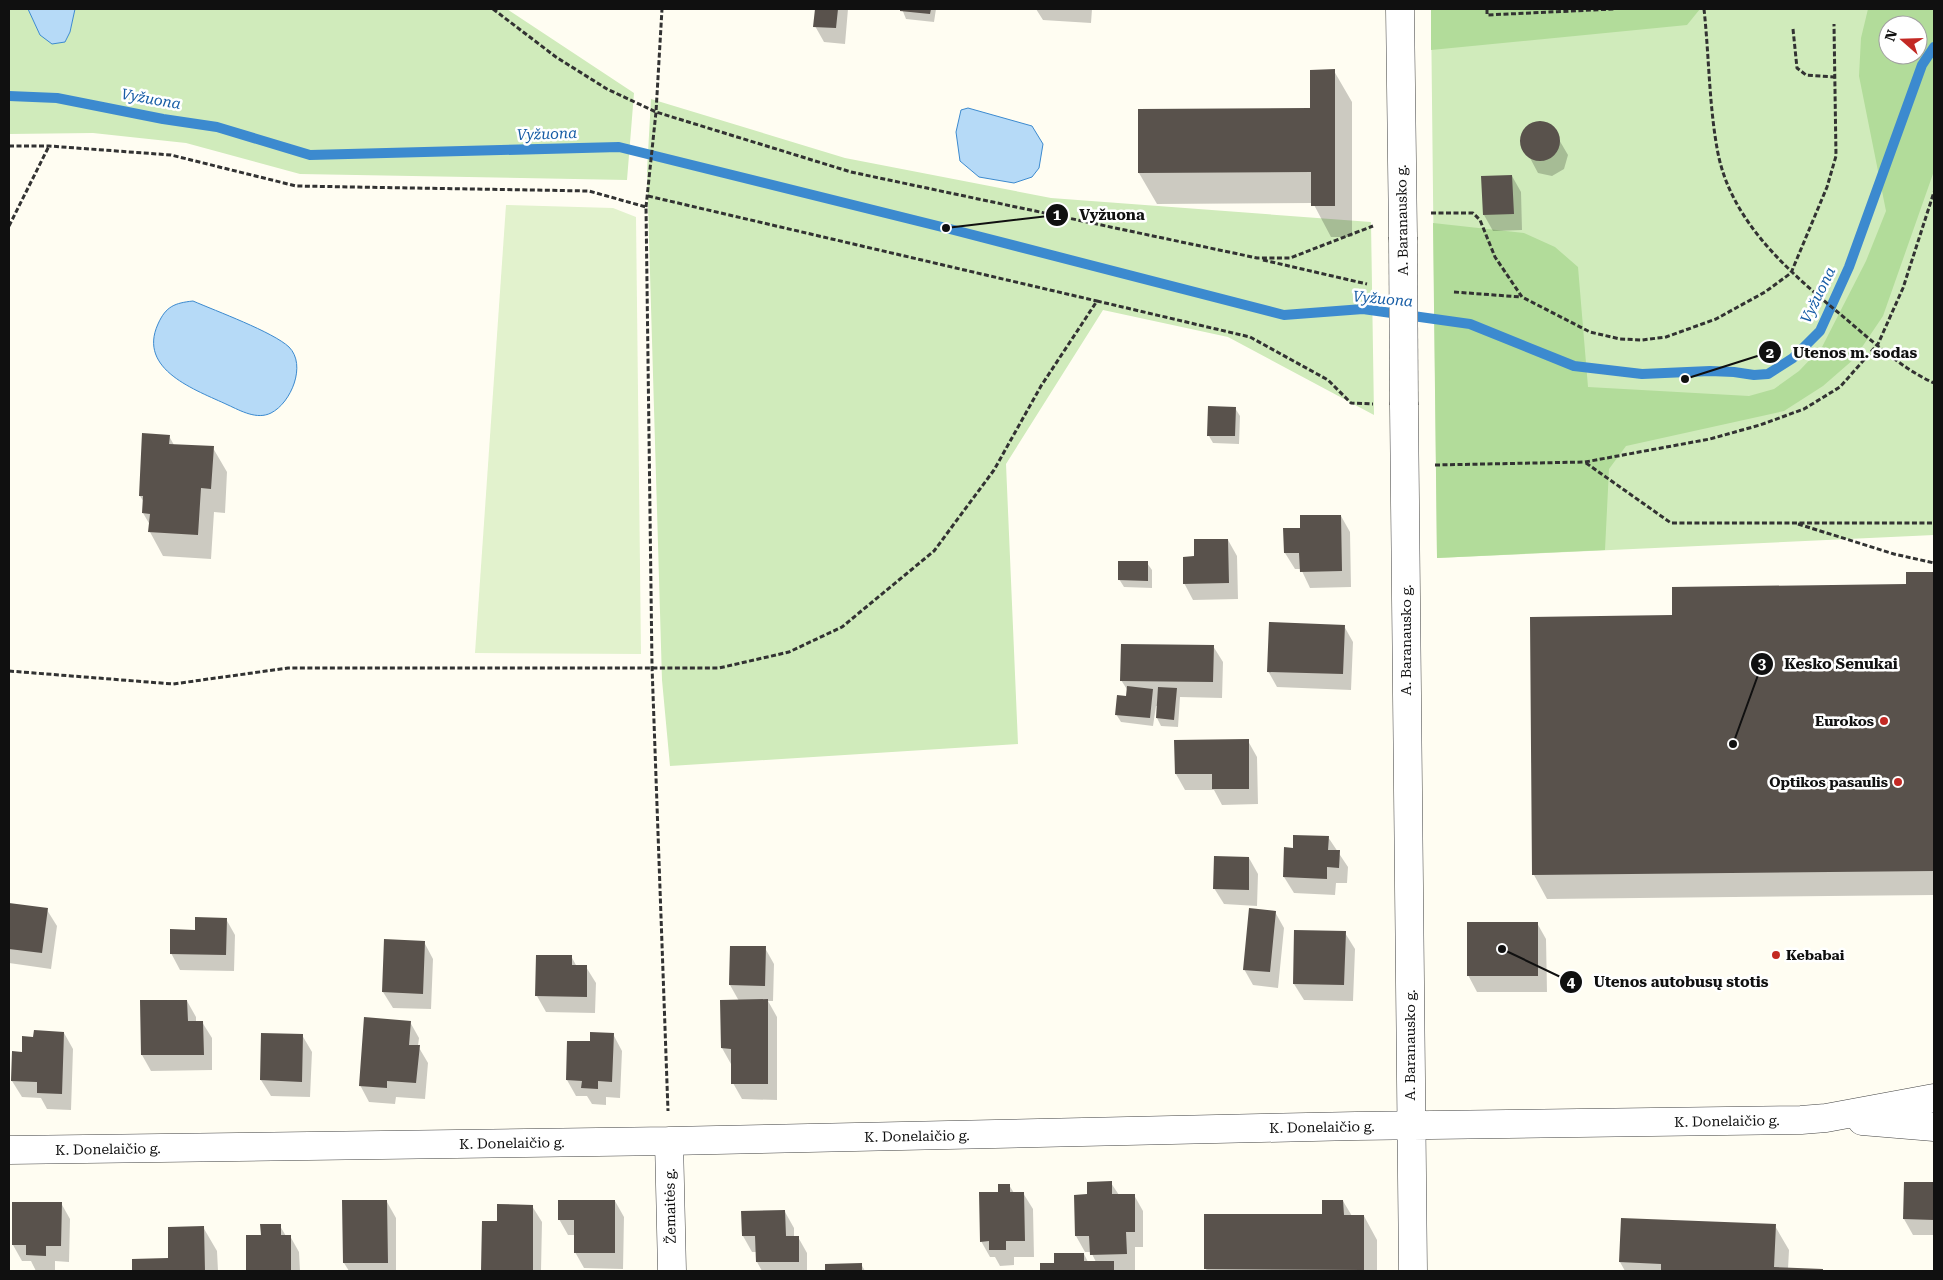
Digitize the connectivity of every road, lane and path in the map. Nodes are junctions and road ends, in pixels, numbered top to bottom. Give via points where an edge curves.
1 (493, 9) edge
2 (662, 9) edge
3 (1400, 9) edge
4 (1487, 9) edge
5 (1614, 9) edge
6 (1704, 9) edge
7 (1558, 10) edge
8 (1834, 24) dead end
9 (1792, 29) dead end
10 (1834, 77) junction
11 (656, 112) junction
12 (9, 146) edge
13 (49, 146) junction
14 (1934, 192) edge
15 (648, 196) junction
16 (646, 208) junction
17 (1454, 213) dead end
18 (1403, 225) junction
19 (9, 226) edge
20 (1257, 258) junction
21 (1790, 273) junction
22 (1367, 284) dead end
23 (1454, 292) dead end
24 (1522, 297) junction
25 (1097, 301) junction
26 (1878, 344) junction
27 (1934, 384) edge
28 (1374, 404) dead end
29 (1585, 462) junction
30 (1405, 465) junction
31 (1793, 523) junction
32 (1934, 523) edge
33 (1934, 563) edge
34 (652, 666) junction
35 (9, 671) edge
36 (1934, 1098) edge
37 (1826, 1118) junction
38 (1410, 1125) junction
39 (1934, 1127) edge
40 (669, 1141) junction
41 (9, 1150) edge
42 (672, 1271) edge
43 (1413, 1271) edge

1 - 11 path via 556,57 607,90
2 - 11 path
3 - 18 street, A. Baranausko g.
4 - 7 path via 1487,15
5 - 7 path
6 - 21 path via 1717,149 1726,180 1745,220
8 - 10 path
9 - 10 path via 1796,68 1806,75
10 - 21 path via 1836,156 1827,187
11 - 15 path
11 - 20 path via 851,172
12 - 13 path
13 - 16 path via 172,155 296,186 589,192
13 - 19 path
14 - 26 path via 1903,288
15 - 16 path
15 - 25 path
16 - 34 path
17 - 24 path via 1474,213 1480,220 1495,257
18 - 20 path via 1290,258
18 - 30 street, A. Baranausko g., bridge
20 - 22 path
21 - 24 path via 1765,292 1716,319 1666,337 1642,340 1620,340 1590,332
21 - 26 path
23 - 24 path
25 - 28 path via 1250,337 1328,380 1351,403
25 - 34 path via 1041,386 994,470 934,551 919,564 842,627 789,652 719,668
26 - 27 path
26 - 29 path via 1840,387 1804,409 1710,439
29 - 30 path
29 - 31 path via 1671,523
30 - 38 street, A. Baranausko g.
31 - 32 path
31 - 33 path
34 - 35 path via 288,668 173,684
34 - 40 path
36 - 37 street, K. Donelaičio g.
37 - 38 street, K. Donelaičio g.
37 - 39 street, K. Donelaičio g.
38 - 40 street, K. Donelaičio g.
38 - 43 street, A. Baranausko g.
40 - 41 street, K. Donelaičio g.
40 - 42 street, Žemaitės g.

